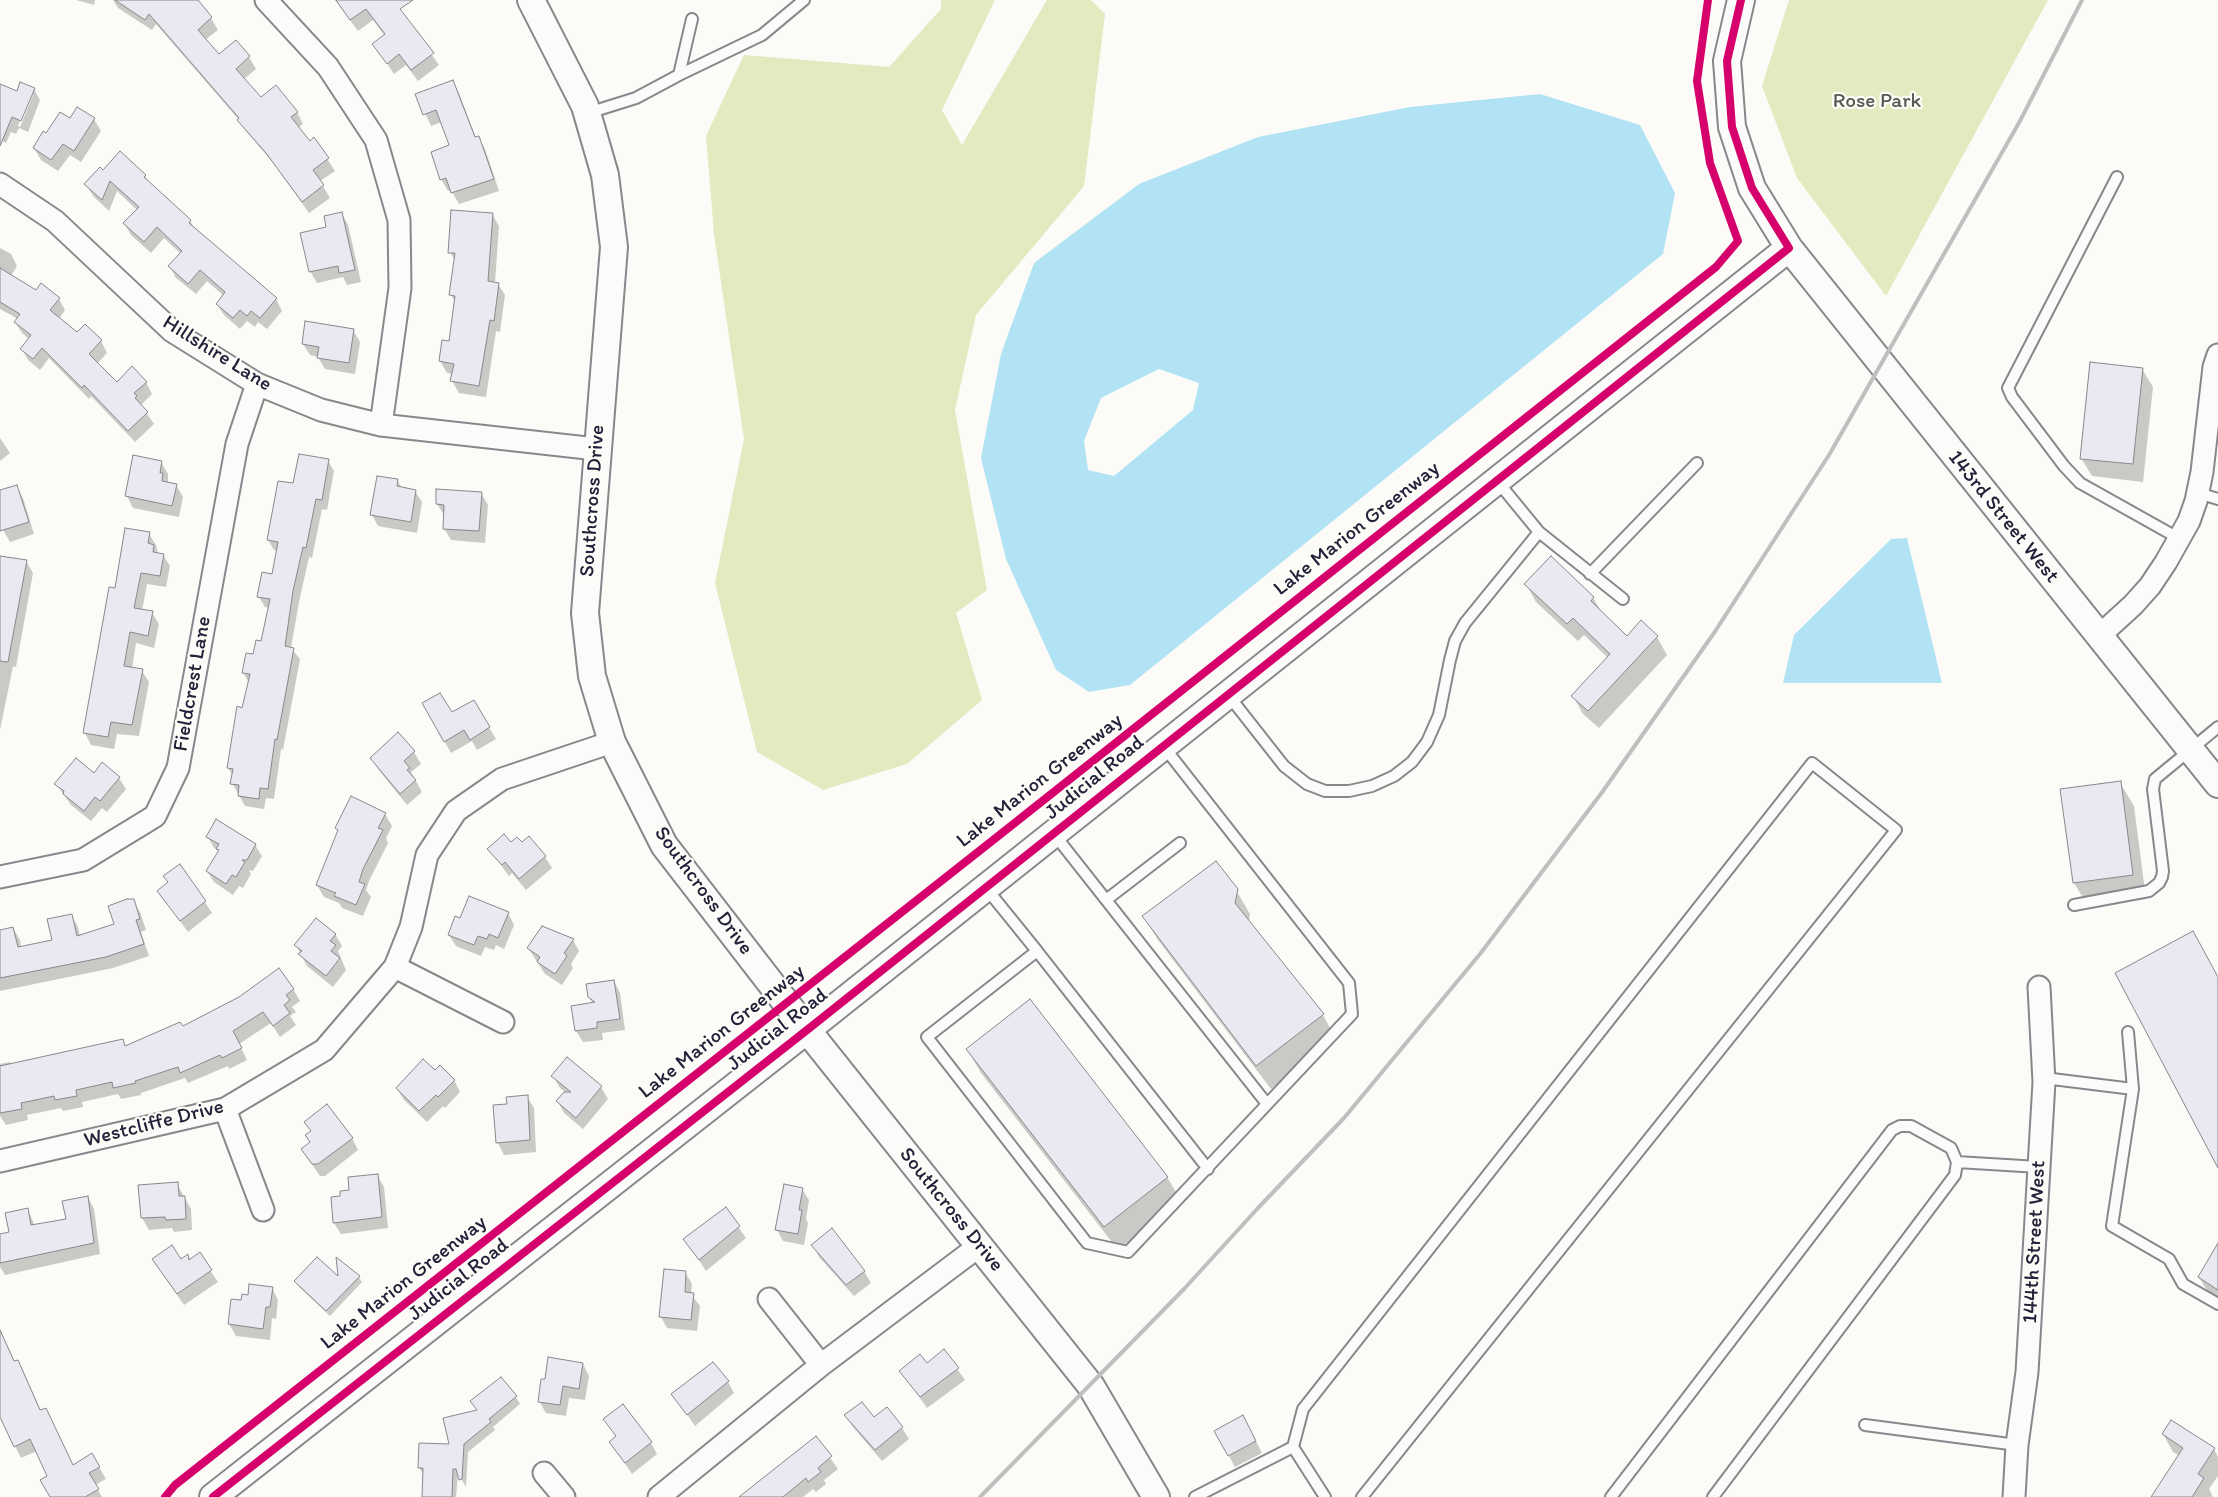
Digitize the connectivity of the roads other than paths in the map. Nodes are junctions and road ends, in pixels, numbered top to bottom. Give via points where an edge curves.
1 (266, 0) edge
2 (531, 0) edge
3 (804, 0) edge
4 (1741, 0) edge
5 (692, 20) dead end
6 (679, 75) junction
7 (587, 113) junction
8 (2117, 177) dead end
9 (0, 184) edge
10 (1789, 248) junction
11 (2218, 355) edge
12 (257, 384) junction
13 (381, 425) junction
14 (596, 449) junction
15 (1697, 463) dead end
16 (1497, 481) junction
17 (2198, 493) junction
18 (2218, 499) edge
19 (1539, 532) junction
20 (2180, 539) junction
21 (1590, 574) junction
22 (1623, 599) dead end
23 (2099, 636) junction
24 (1228, 695) junction
25 (2218, 727) edge
26 (612, 742) junction
27 (1163, 746) junction
28 (2190, 750) junction
29 (2218, 784) edge
30 (1054, 834) junction
31 (1180, 843) dead end
32 (0, 877) edge
33 (986, 888) junction
34 (1106, 900) junction
35 (2074, 906) dead end
36 (1037, 951) junction
37 (395, 967) junction
38 (2039, 987) dead end
39 (503, 1022) dead end
40 (807, 1030) junction
41 (2128, 1032) dead end
42 (2044, 1078) junction
43 (2133, 1089) junction
44 (1267, 1104) junction
45 (225, 1109) junction
46 (0, 1161) edge
47 (1957, 1162) junction
48 (2039, 1167) junction
49 (1208, 1169) junction
50 (263, 1210) dead end
51 (979, 1246) junction
52 (769, 1299) dead end
53 (2218, 1304) edge
54 (821, 1365) junction
55 (1865, 1425) dead end
56 (2017, 1445) junction
57 (1293, 1447) junction
58 (544, 1473) dead end
59 (214, 1497) edge
60 (564, 1497) edge
61 (659, 1497) edge
62 (1156, 1497) edge
63 (1195, 1497) edge
64 (1324, 1497) edge
65 (1362, 1497) edge
66 (1611, 1497) edge
67 (1713, 1497) edge
68 (2014, 1497) edge

1 - 13 street via 328,67 376,140 399,220 400,288
2 - 7 street, Southcross Drive
3 - 6 lane via 762,36
4 - 10 street via 1727,61 1732,127 1752,188
5 - 6 lane
6 - 7 lane via 636,98
7 - 14 street, Southcross Drive via 605,175 614,247
8 - 20 lane via 2008,388 2029,420 2080,483
9 - 12 street, Hillshire Lane via 55,221 172,331
10 - 16 street, Judicial Road
10 - 23 street, 143rd Street West
11 - 17 street
12 - 13 street, Hillshire Lane via 321,410
12 - 32 street, Fieldcrest Lane via 237,444 178,768 155,816 84,860
13 - 14 street, Hillshire Lane
14 - 26 street, Southcross Drive via 585,612 592,676
15 - 21 lane
16 - 19 lane
16 - 24 street, Judicial Road
17 - 18 lane
17 - 20 street
19 - 21 lane
19 - 24 lane via 1465,623 1456,641 1439,715 1427,742 1412,762 1394,776 1372,786 1349,791 1325,792 1307,784 1284,766
20 - 23 street via 2150,586
21 - 22 lane
23 - 28 street, 143rd Street West
24 - 27 street, Judicial Road
25 - 28 lane
26 - 37 street, Westcliffe Drive via 502,779 456,811 427,855 411,927
26 - 40 street, Southcross Drive via 664,845
27 - 30 street, Judicial Road
27 - 44 lane via 1349,983 1352,1014
28 - 29 street, 143rd Street West
28 - 35 lane via 2153,783 2162,871 2159,883 2149,891
30 - 33 street, Judicial Road
30 - 34 lane
31 - 34 lane
33 - 36 lane
33 - 40 street, Judicial Road
34 - 44 lane
36 - 49 lane
36 - 49 lane via 927,1037 1087,1243 1128,1252
37 - 39 street
37 - 45 street, Westcliffe Drive via 324,1050
38 - 42 street, 144th Street West
40 - 51 street, Southcross Drive
40 - 59 street, Judicial Road
41 - 43 lane
42 - 43 lane
42 - 48 street, 144th Street West
43 - 53 lane via 2112,1226 2168,1259 2183,1284
44 - 49 lane
45 - 46 street, Westcliffe Drive
45 - 50 street
47 - 48 lane
47 - 66 lane via 1951,1148 1911,1126 1892,1130
47 - 67 lane via 1955,1175
48 - 56 street, 144th Street West via 2027,1372
51 - 54 street
51 - 62 street, Southcross Drive via 1091,1386
52 - 54 street
54 - 61 street
55 - 56 lane
56 - 68 street, 144th Street West
57 - 63 lane
57 - 64 lane
57 - 65 lane via 1303,1409 1812,763 1896,830
58 - 60 street

